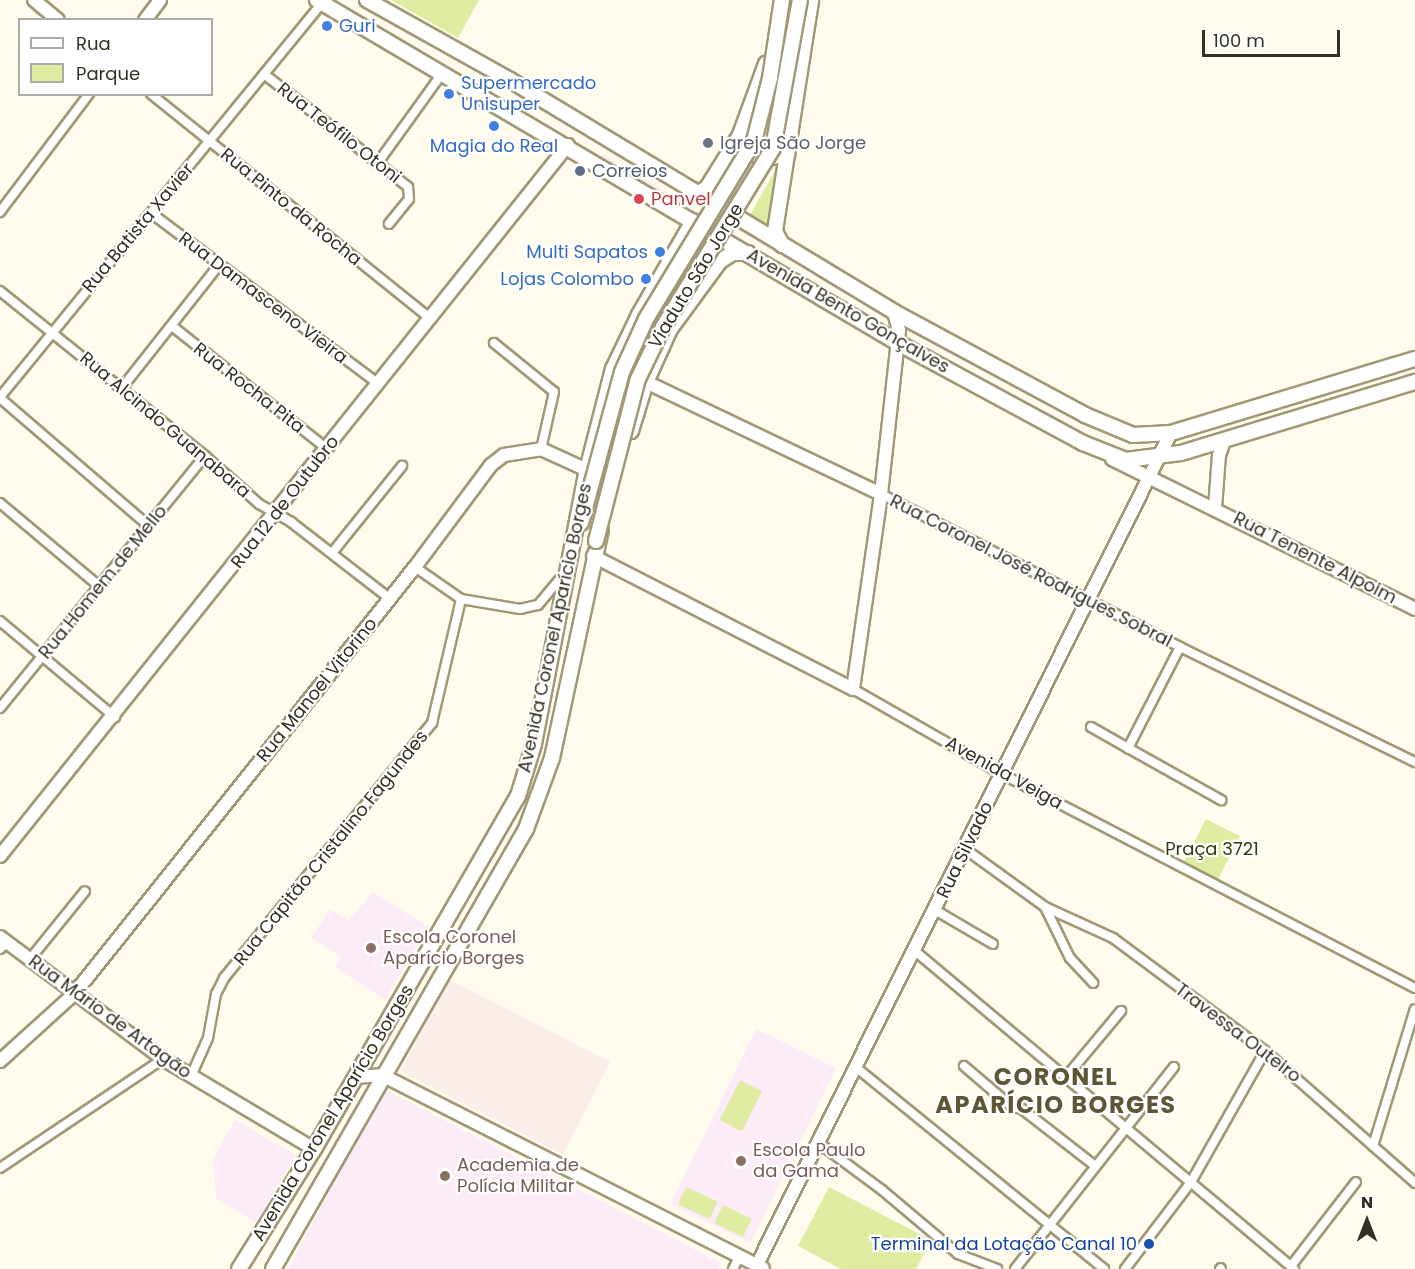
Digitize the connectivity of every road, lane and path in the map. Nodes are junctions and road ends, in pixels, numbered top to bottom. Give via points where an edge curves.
1 (34, 0) edge
2 (159, 0) edge
3 (367, 0) edge
4 (776, 0) edge
5 (782, 0) edge
6 (800, 0) edge
7 (812, 0) edge
8 (319, 1) edge
9 (56, 18) edge
10 (146, 18) edge
11 (443, 72) junction
12 (264, 74) junction
13 (87, 96) edge
14 (154, 96) edge
15 (740, 135) junction
16 (210, 141) junction
17 (568, 145) junction
18 (787, 154) junction
19 (377, 164) junction
20 (699, 193) junction
21 (0, 212) edge
22 (151, 213) junction
23 (693, 221) junction
24 (389, 224) dead end
25 (782, 245) junction
26 (749, 254) junction
27 (218, 266) junction
28 (661, 276) junction
29 (0, 291) edge
30 (693, 296) junction
31 (894, 312) junction
32 (431, 319) junction
33 (172, 326) junction
34 (52, 332) junction
35 (494, 343) dead end
36 (898, 343) junction
37 (1415, 359) edge
38 (1415, 381) edge
39 (376, 382) junction
40 (645, 382) junction
41 (121, 389) junction
42 (0, 398) edge
43 (1171, 433) junction
44 (1224, 441) junction
45 (1083, 443) junction
46 (327, 449) junction
47 (541, 449) junction
48 (205, 456) junction
49 (1159, 458) junction
50 (402, 466) dead end
51 (587, 470) junction
52 (1149, 478) junction
53 (881, 494) junction
54 (0, 503) edge
55 (1215, 508) junction
56 (277, 514) junction
57 (149, 526) junction
58 (575, 539) junction
59 (332, 554) junction
60 (593, 556) junction
61 (570, 565) junction
62 (415, 567) junction
63 (99, 586) junction
64 (390, 598) junction
65 (461, 598) junction
66 (1088, 601) junction
67 (1415, 609) edge
68 (0, 621) edge
69 (1180, 647) junction
70 (42, 657) junction
71 (853, 689) junction
72 (0, 708) edge
73 (115, 717) junction
74 (1090, 727) dead end
75 (1128, 748) junction
76 (1415, 762) edge
77 (1002, 774) junction
78 (1221, 800) dead end
79 (965, 849) junction
80 (0, 856) edge
81 (85, 891) dead end
82 (1045, 907) junction
83 (935, 910) junction
84 (2, 943) edge
85 (993, 944) dead end
86 (915, 951) junction
87 (30, 959) junction
88 (1093, 983) dead end
89 (1415, 988) edge
90 (74, 994) junction
91 (1415, 1009) edge
92 (1121, 1011) dead end
93 (1265, 1051) junction
94 (163, 1059) junction
95 (0, 1061) edge
96 (964, 1066) dead end
97 (1174, 1067) dead end
98 (858, 1069) junction
99 (191, 1076) junction
100 (382, 1076) junction
101 (355, 1077) junction
102 (1066, 1077) junction
103 (1127, 1128) junction
104 (820, 1144) junction
105 (1373, 1146) junction
106 (314, 1149) junction
107 (1094, 1165) junction
108 (0, 1168) edge
109 (1191, 1182) junction
110 (1356, 1182) dead end
111 (1415, 1183) edge
112 (1050, 1226) junction
113 (750, 1264) edge
114 (1292, 1268) edge
115 (239, 1269) edge
116 (273, 1269) edge
117 (733, 1269) edge
118 (997, 1269) edge
119 (1015, 1269) edge
120 (1104, 1269) edge
121 (1125, 1269) edge

1 - 9 street
2 - 10 street
3 - 20 main road, Avenida Bento Gonçalves
4 - 15 main road via 764,77
5 - 58 main road, Viaduto São Jorge, bridge via 770,78 754,141 646,319 627,362
6 - 60 main road, Viaduto São Jorge, bridge via 773,148 663,327 638,379
7 - 18 main road
8 - 11 main road, Avenida Bento Gonçalves
8 - 12 street, Rua Batista Xavier
11 - 17 main road, Avenida Bento Gonçalves
11 - 19 street
12 - 16 street, Rua Batista Xavier
12 - 19 street, Rua Teófilo Otoni
13 - 21 street
14 - 16 street, Rua Pinto da Rocha
15 - 18 main road via 749,151 764,159
15 - 20 main road via 707,188
16 - 22 street, Rua Batista Xavier
16 - 32 street, Rua Pinto da Rocha
17 - 23 main road, Avenida Bento Gonçalves
17 - 32 street, Rua 12 de Outubro
18 - 25 main road via 775,231
19 - 24 street, Rua Teófilo Otoni via 408,187 410,193
20 - 25 main road, Avenida Bento Gonçalves
22 - 27 street, Rua Damasceno Vieira
22 - 34 street, Rua Batista Xavier
23 - 26 main road, Avenida Bento Gonçalves
23 - 28 main road, Avenida Coronel Aparício Borges
25 - 31 main road, Avenida Bento Gonçalves
26 - 30 main road, Avenida Coronel Aparício Borges via 733,253 720,261
26 - 36 main road, Avenida Bento Gonçalves
27 - 33 street
27 - 39 street, Rua Damasceno Vieira
28 - 30 main road via 684,279
28 - 51 main road, Avenida Coronel Aparício Borges via 613,369
29 - 34 street, Rua Alcindo Guanabara
30 - 40 main road, Avenida Coronel Aparício Borges via 670,329
31 - 36 street
31 - 43 main road, Avenida Bento Gonçalves via 1085,415 1133,435
32 - 39 street, Rua 12 de Outubro
33 - 41 street
33 - 46 street, Rua Rocha Pita
34 - 41 street, Rua Alcindo Guanabara
34 - 42 street, Rua Batista Xavier
35 - 47 street via 554,392
36 - 45 main road, Avenida Bento Gonçalves
36 - 53 street
37 - 43 main road, Avenida Bento Gonçalves
38 - 44 main road, Avenida Bento Gonçalves
39 - 46 street, Rua 12 de Outubro
40 - 53 street, Rua Coronel José Rodrigues Sobral
40 - 60 main road, Avenida Coronel Aparício Borges
41 - 48 street, Rua Alcindo Guanabara
42 - 57 street
43 - 49 street, Rua Silvado
44 - 49 main road, Avenida Bento Gonçalves
44 - 55 street, Rua Tenente Alpoim via 1219,455
45 - 49 main road, Avenida Bento Gonçalves via 1126,460
45 - 52 street, Rua Tenente Alpoim
46 - 56 street, Rua 12 de Outubro
47 - 51 street
47 - 62 street, Rua Manoel Vitorino via 504,455 491,465
48 - 56 street, Rua Alcindo Guanabara via 259,504
48 - 57 street, Rua Homem de Mello
49 - 52 street, Rua Silvado
50 - 59 street
51 - 58 main road, Avenida Coronel Aparício Borges
52 - 55 street, Rua Tenente Alpoim
52 - 66 street, Rua Silvado
53 - 66 street, Rua Coronel José Rodrigues Sobral
53 - 71 street
54 - 63 street
55 - 67 street, Rua Tenente Alpoim
56 - 59 street, Rua Alcindo Guanabara
56 - 73 street, Rua 12 de Outubro
57 - 63 street, Rua Homem de Mello
58 - 61 main road, Avenida Coronel Aparício Borges
59 - 64 street, Rua Alcindo Guanabara
60 - 71 street, Avenida Veiga
60 - 100 main road, Avenida Coronel Aparício Borges via 540,796 526,829
61 - 65 street via 551,595 538,605 520,609
61 - 101 main road, Avenida Coronel Aparício Borges via 534,744 518,796
62 - 64 street, Rua Manoel Vitorino
62 - 65 street
63 - 70 street, Rua Homem de Mello
64 - 90 street, Rua Manoel Vitorino
65 - 99 street, Rua Capitão Cristalino Fagundes via 432,723 224,978 216,994 208,1038
66 - 69 street, Rua Coronel José Rodrigues Sobral
66 - 77 street, Rua Silvado
68 - 70 street
69 - 75 street
69 - 76 street, Rua Coronel José Rodrigues Sobral
70 - 72 street, Rua Homem de Mello
70 - 73 street
71 - 77 street, Avenida Veiga
73 - 80 street, Rua 12 de Outubro
74 - 75 street
75 - 78 street
77 - 79 street, Rua Silvado
77 - 89 street, Avenida Veiga
79 - 82 street, Travessa Outeiro
79 - 83 street, Rua Silvado
81 - 87 street
82 - 88 street via 1070,958
82 - 93 street, Travessa Outeiro via 1113,938
83 - 85 street
83 - 86 street, Rua Silvado
84 - 87 street, Rua Mário de Artagão
86 - 98 street, Rua Silvado
86 - 102 street
87 - 90 street, Rua Mário de Artagão
90 - 94 street, Rua Mário de Artagão
90 - 95 street, Rua Manoel Vitorino
91 - 105 street
92 - 102 street
93 - 105 street, Travessa Outeiro
93 - 109 street
94 - 99 street, Rua Mário de Artagão
94 - 108 street
96 - 107 street via 1012,1107 1022,1109
97 - 103 street
98 - 104 street, Rua Silvado
98 - 112 street
99 - 106 street, Rua Mário de Artagão
100 - 101 street
100 - 113 street
100 - 116 main road, Avenida Coronel Aparício Borges
101 - 106 main road, Avenida Coronel Aparício Borges
102 - 103 street
103 - 107 street
103 - 109 street
104 - 113 street, Rua Silvado
104 - 118 street via 958,1254
105 - 111 street, Travessa Outeiro
106 - 115 main road, Avenida Coronel Aparício Borges
107 - 112 street
109 - 114 street
109 - 121 street
110 - 114 street
112 - 119 street
112 - 120 street
113 - 117 street, Rua Silvado

